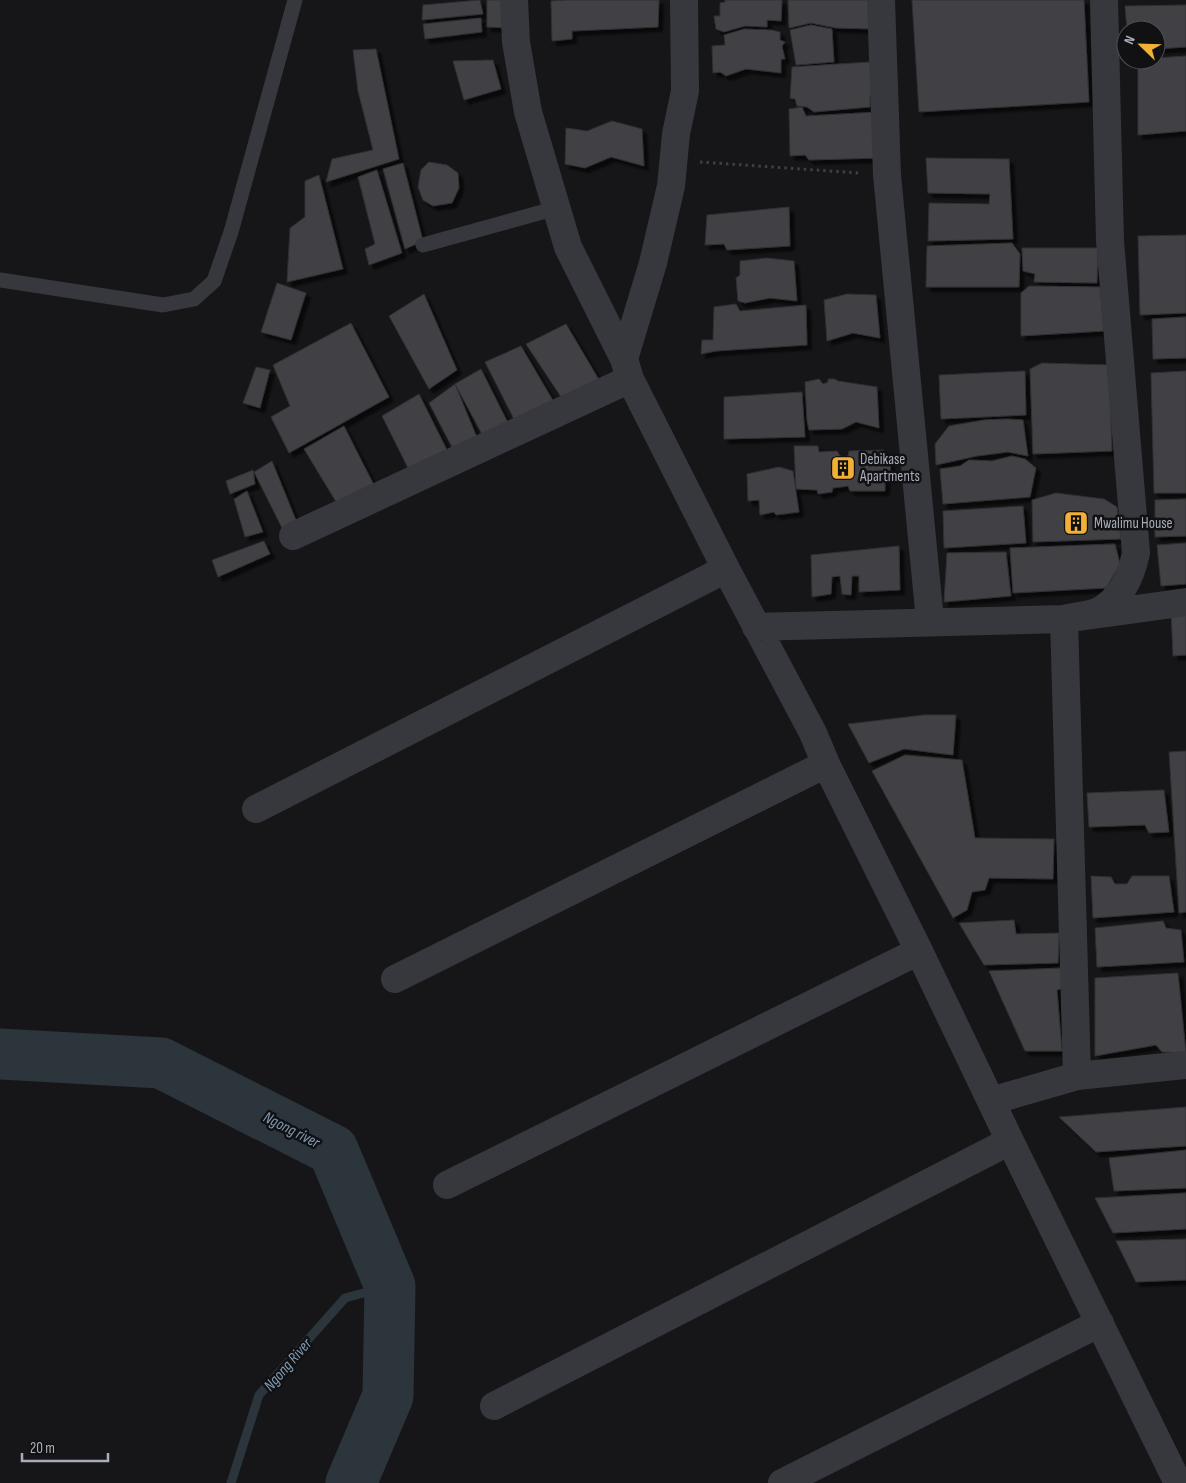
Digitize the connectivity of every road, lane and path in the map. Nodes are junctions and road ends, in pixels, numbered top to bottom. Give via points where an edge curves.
1 (295, 0) edge
2 (514, 0) edge
3 (684, 0) edge
4 (881, 0) edge
5 (1104, 0) edge
6 (673, 160) junction
7 (887, 174) junction
8 (557, 208) junction
9 (424, 245) dead end
10 (0, 280) edge
11 (627, 369) junction
12 (293, 536) dead end
13 (726, 569) junction
14 (1186, 602) edge
15 (1064, 619) junction
16 (930, 621) junction
17 (756, 626) junction
18 (826, 764) junction
19 (256, 809) dead end
20 (919, 951) junction
21 (394, 979) dead end
22 (1186, 1065) edge
23 (1077, 1076) junction
24 (991, 1101) junction
25 (1010, 1141) junction
26 (447, 1185) dead end
27 (1100, 1323) junction
28 (494, 1406) dead end
29 (782, 1483) edge
30 (1178, 1483) edge

1 - 10 lane via 231,232 214,281 194,299 164,305
2 - 8 street via 516,42 528,112
3 - 6 street via 685,92
4 - 7 street
5 - 15 street via 1110,241 1136,554 1124,588 1110,602 1098,611
6 - 7 path
6 - 11 street via 661,232
7 - 16 street
8 - 9 lane
8 - 11 street via 568,247
11 - 12 street
11 - 13 street
13 - 17 street
13 - 19 street
14 - 15 street
15 - 16 street
15 - 23 street
16 - 17 street
17 - 18 street
18 - 20 street
18 - 21 street
20 - 24 street
20 - 26 street
22 - 23 street
23 - 24 street
24 - 25 street
25 - 27 street
25 - 28 street
27 - 29 street
27 - 30 street

